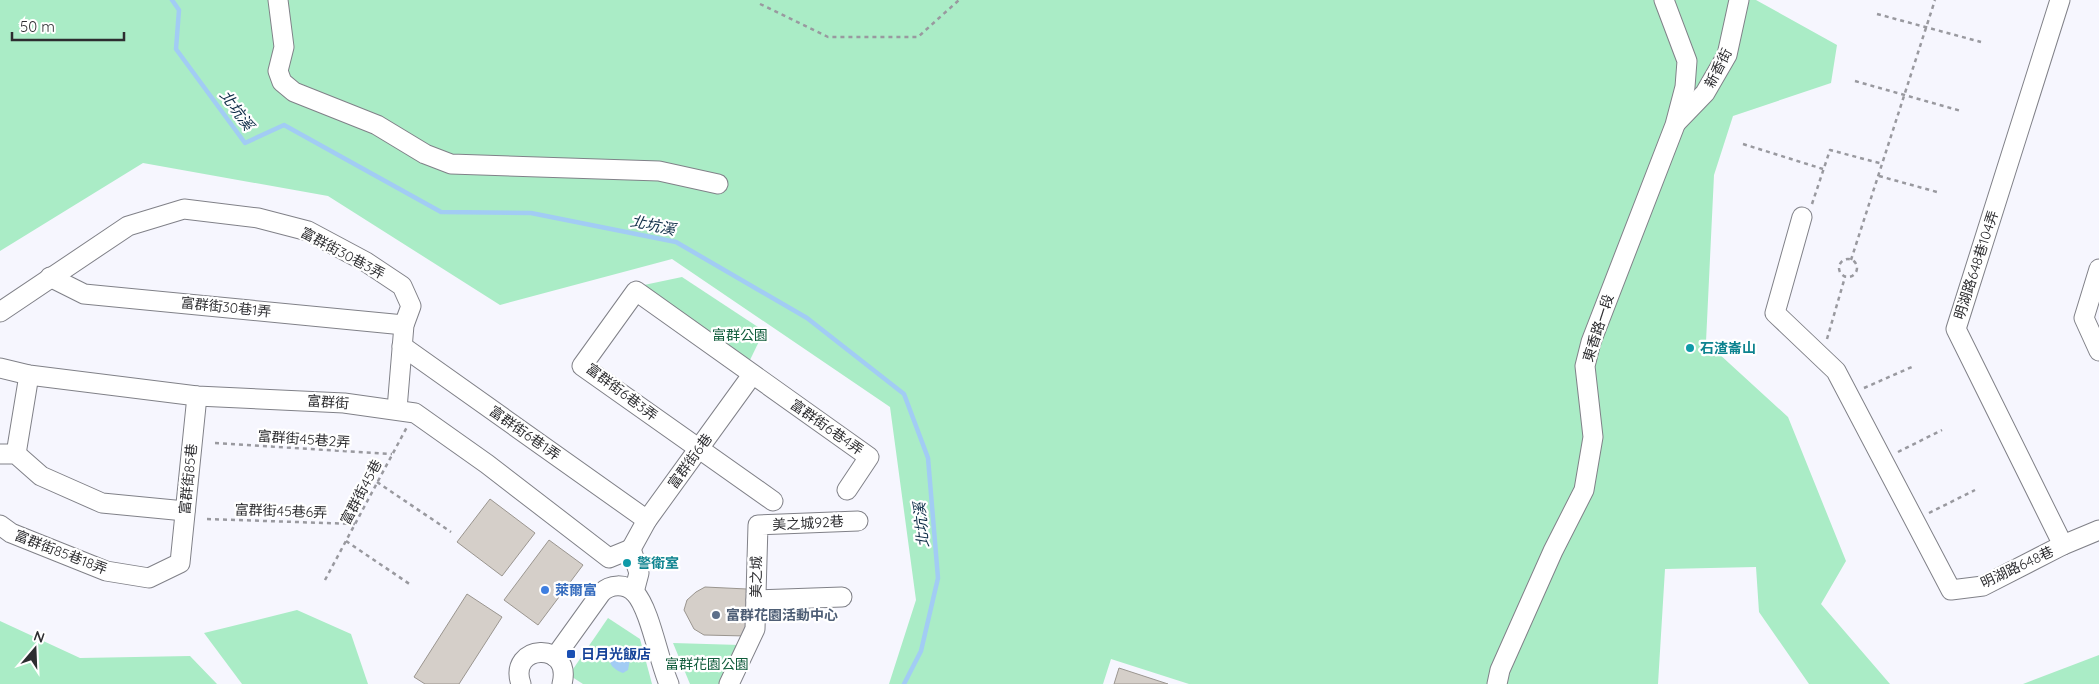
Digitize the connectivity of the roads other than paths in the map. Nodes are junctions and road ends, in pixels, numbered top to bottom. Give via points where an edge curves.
1 (278, 0) edge
2 (1664, 0) edge
3 (1739, 0) edge
4 (2060, 0) edge
5 (1674, 125) junction
6 (718, 184) dead end
7 (1802, 217) road end
8 (2099, 269) edge
9 (50, 277) junction
10 (0, 312) edge
11 (404, 325) junction
12 (402, 346) junction
13 (2099, 351) edge
14 (0, 368) edge
15 (29, 375) junction
16 (752, 375) junction
17 (197, 396) junction
18 (406, 411) junction
19 (699, 449) junction
20 (8, 454) edge
21 (847, 490) dead end
22 (773, 501) dead end
23 (185, 511) junction
24 (647, 520) junction
25 (858, 520) dead end
26 (0, 525) edge
27 (758, 525) joint
28 (2099, 530) edge
29 (2063, 546) junction
30 (631, 549) junction
31 (609, 558) junction
32 (180, 562) joint
33 (616, 585) junction
34 (634, 592) junction
35 (842, 597) dead end
36 (756, 600) junction
37 (555, 657) junction
38 (521, 684) edge
39 (562, 684) edge
40 (669, 684) edge
41 (729, 684) edge
42 (1497, 684) edge

1 - 6 street via 284,47 278,71 282,82 294,92 376,125 425,154 451,164 659,170
2 - 5 street, 東香路一段 via 1687,61 1685,87
3 - 5 street, 新香街 via 1728,55 1705,93
4 - 29 street, 明湖路648巷104弄 via 1956,329
5 - 42 street, 東香路一段 via 1591,342 1585,366 1594,437 1584,490 1553,551 1500,670
7 - 29 street, 明湖路648巷 via 1775,313 1836,371 1951,590 1983,586
8 - 13 street via 2084,318
9 - 10 street, 富群街30巷3弄
9 - 11 street, 富群街30巷1弄 via 84,294
9 - 11 street, 富群街30巷3弄 via 128,226 184,209 258,218 308,230 402,286 411,306
11 - 12 street, 富群街30巷3弄
12 - 18 street, 富群街30巷3弄
12 - 24 street, 富群街6巷1弄
14 - 15 street, 富群街
15 - 17 street, 富群街
15 - 20 street
16 - 19 street, 富群街6巷
16 - 19 street, 富群街6巷3弄 via 636,292 611,324 582,366
16 - 21 street, 富群街6巷4弄 via 869,457
17 - 18 street, 富群街 via 344,403
17 - 23 street, 富群街85巷
18 - 31 street, 富群街 via 487,464
19 - 22 street
19 - 24 street, 富群街6巷
20 - 23 street via 42,476 102,503
23 - 32 street, 富群街85巷
24 - 30 street, 富群街6巷
25 - 27 street, 美之城92巷
26 - 32 street, 富群街85巷18弄 via 11,533 106,571 149,578
27 - 36 street, 美之城
28 - 29 street, 明湖路648巷
30 - 31 street
30 - 34 street via 639,573
31 - 33 street
33 - 34 street
33 - 37 street via 601,593
34 - 40 street via 643,606
35 - 36 street
36 - 41 street, 美之城 via 755,629
37 - 38 street via 542,652 528,656 520,668
37 - 39 street via 564,669

